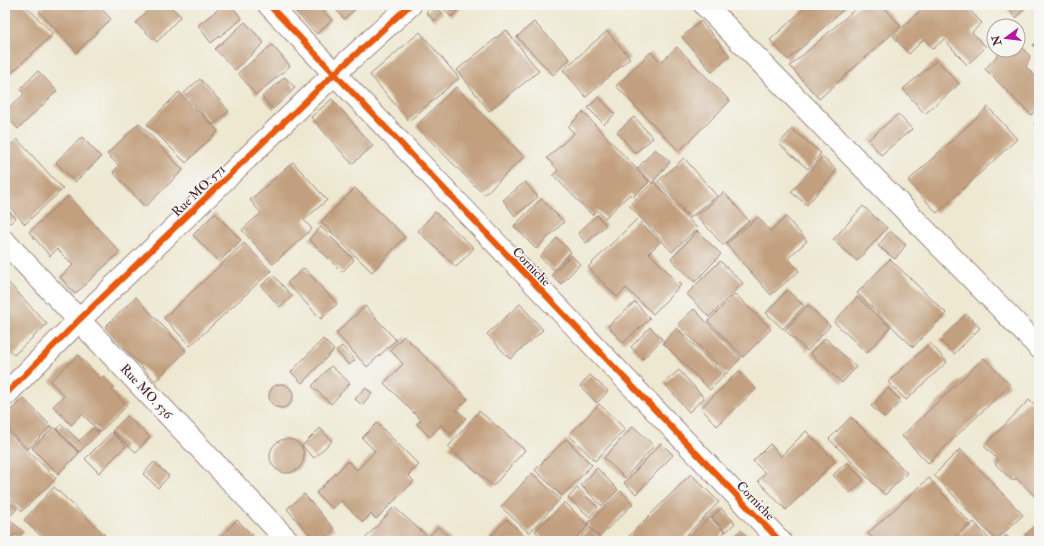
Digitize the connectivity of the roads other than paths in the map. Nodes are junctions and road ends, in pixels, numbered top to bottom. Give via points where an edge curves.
1 (269, 5) edge
2 (410, 5) edge
3 (705, 5) edge
4 (334, 74) junction
5 (5, 242) edge
6 (79, 320) junction
7 (1039, 347) edge
8 (5, 395) edge
9 (288, 541) edge
10 (780, 541) edge

1 - 4 street, Corniche
2 - 4 street, Rue MO. 571
3 - 7 street
4 - 6 street, Rue MO. 571
4 - 10 street, Corniche
5 - 6 street, Rue MO. 536
6 - 8 street, Rue MO. 571
6 - 9 street, Rue MO. 536

